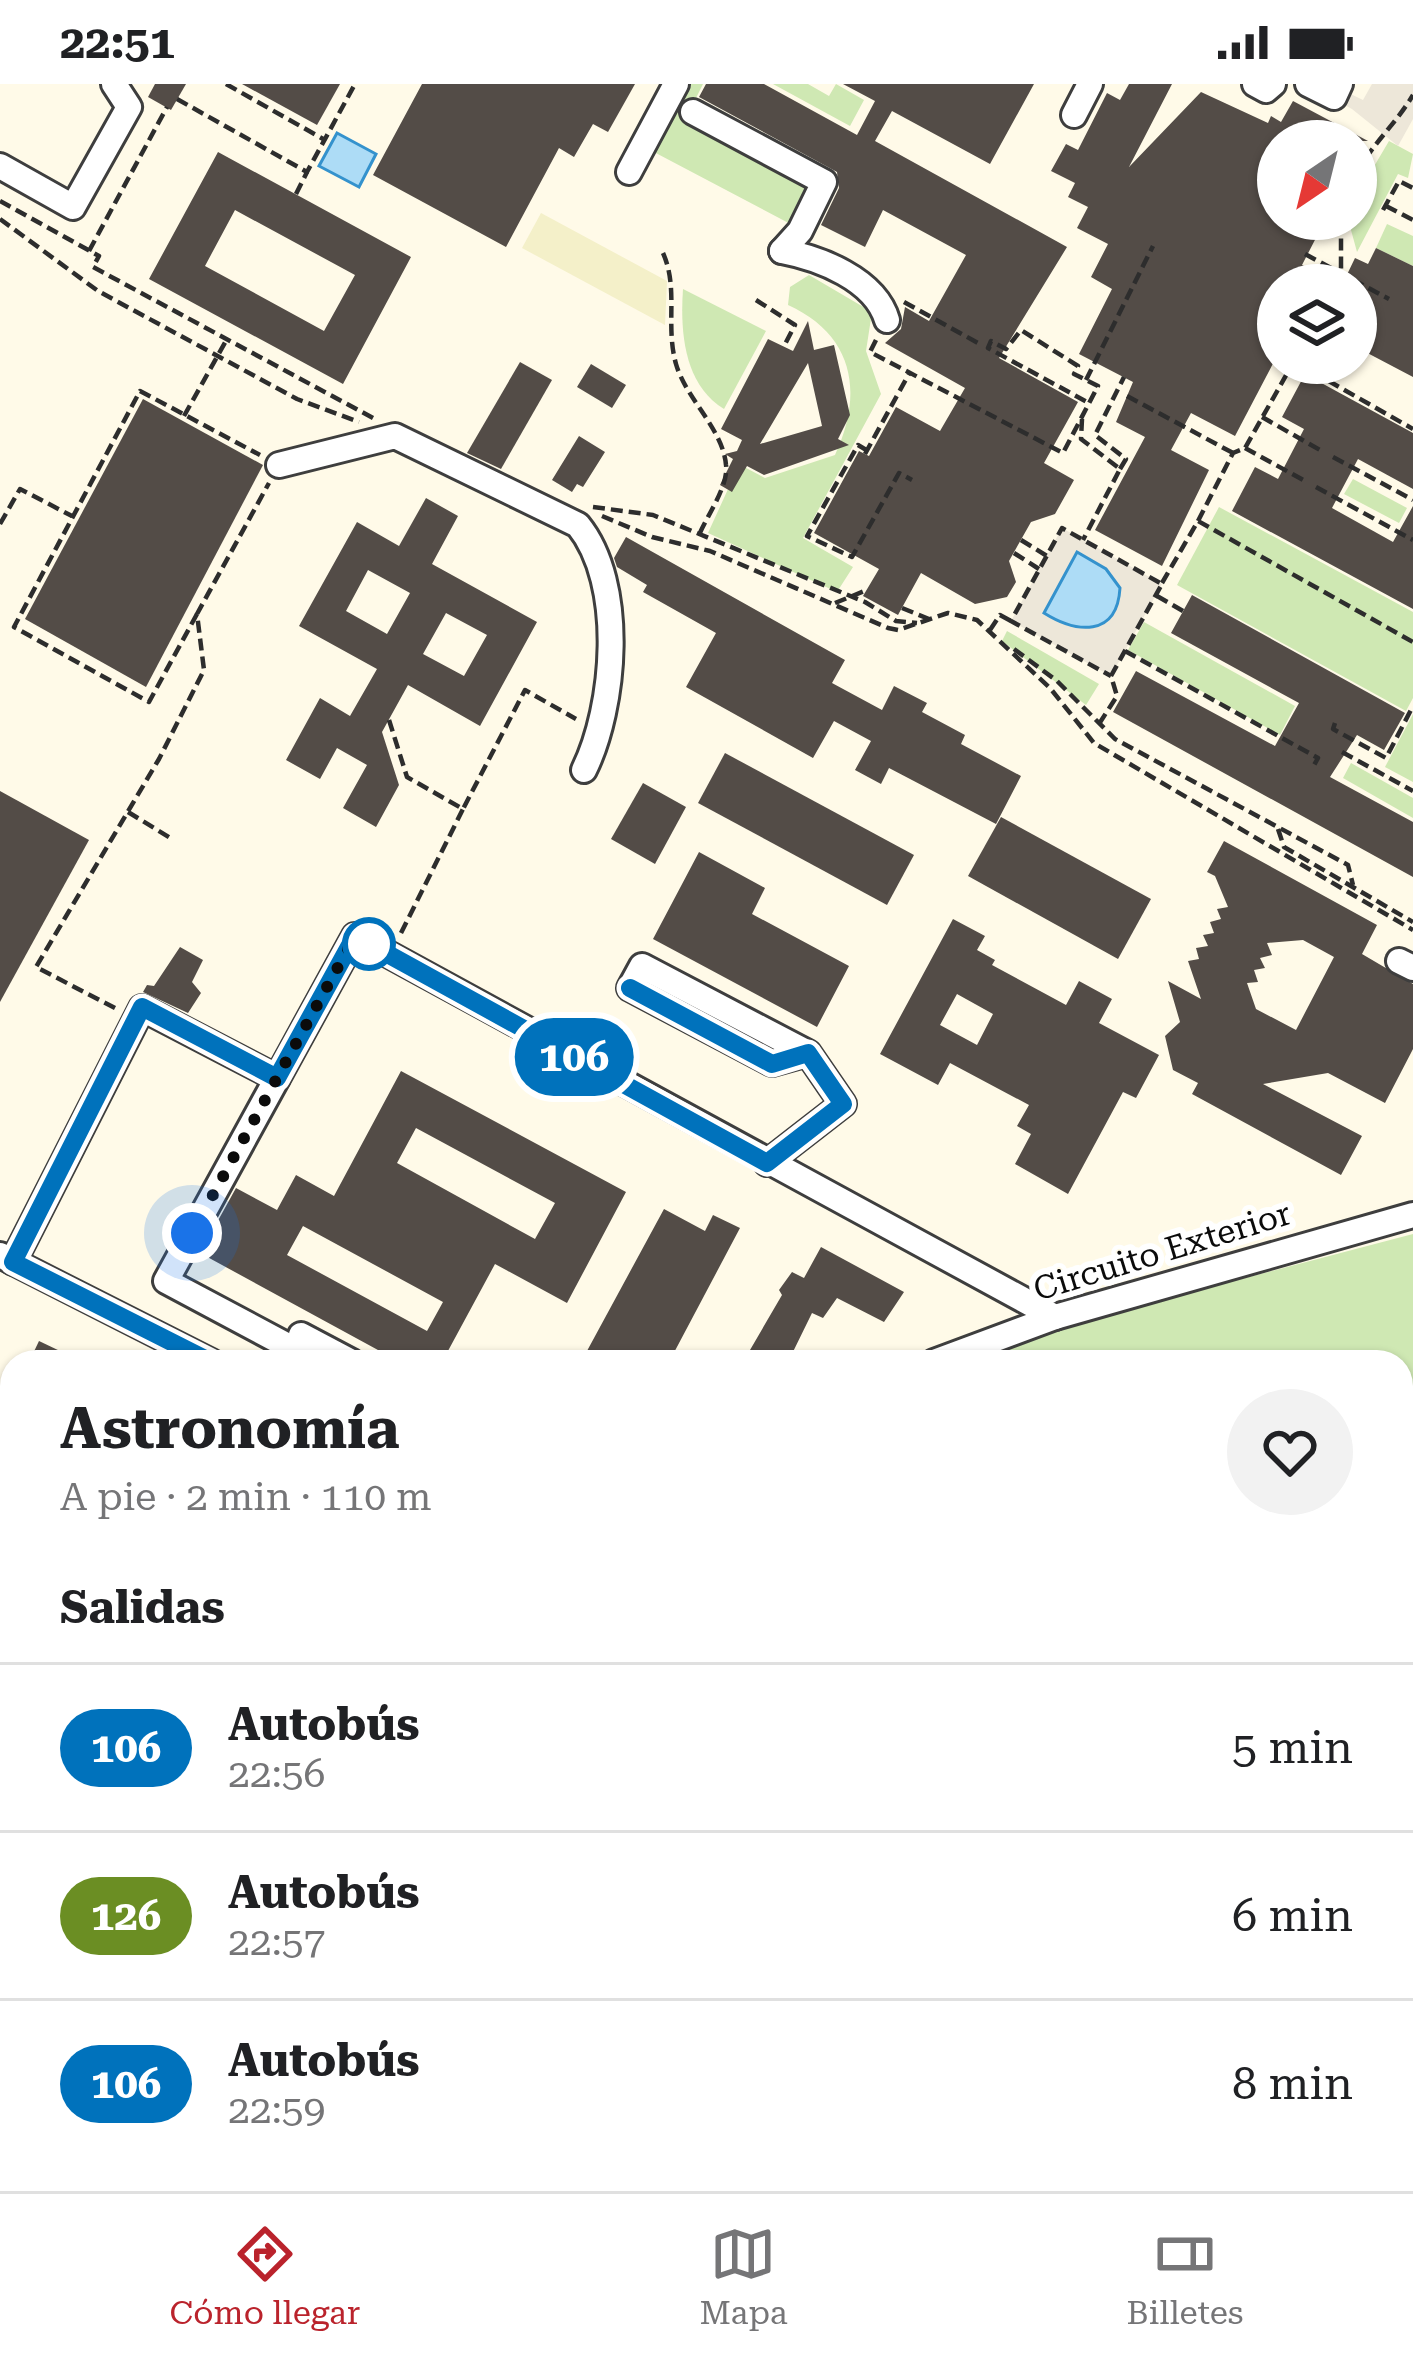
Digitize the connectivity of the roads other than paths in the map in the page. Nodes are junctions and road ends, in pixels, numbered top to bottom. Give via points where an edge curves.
1 (114, 84) edge
2 (676, 84) edge
3 (1090, 84) edge
4 (1255, 84) edge
5 (1274, 84) edge
6 (1309, 84) edge
7 (1340, 84) edge
8 (693, 112) dead end
9 (1074, 115) dead end
10 (0, 166) edge
11 (629, 172) dead end
12 (885, 315) road end
13 (279, 465) road end
14 (584, 770) dead end
15 (808, 1053) junction
16 (277, 1078) junction
17 (767, 1163) junction
18 (1413, 1215) edge
19 (7, 1259) edge
20 (180, 1288) junction
21 (1054, 1317) junction
22 (187, 1350) edge
23 (296, 1350) edge
24 (329, 1350) edge
25 (966, 1350) edge

1 - 10 street via 129,107 73,207
2 - 11 street
3 - 9 street
4 - 5 street
6 - 7 street via 1334,97
8 - 12 street via 824,182 782,251 844,273
13 - 14 street via 394,436 500,490 569,509 586,535 611,621 602,733
15 - 15 street via 642,965 630,988 772,1064
15 - 17 street via 843,1104
16 - 17 street via 355,936
16 - 19 street via 142,1007
16 - 20 street via 166,1281
17 - 21 street
18 - 21 street, Circuito Exterior
19 - 22 street
20 - 23 street
20 - 24 street via 193,1279
21 - 25 street, Circuito Exterior

